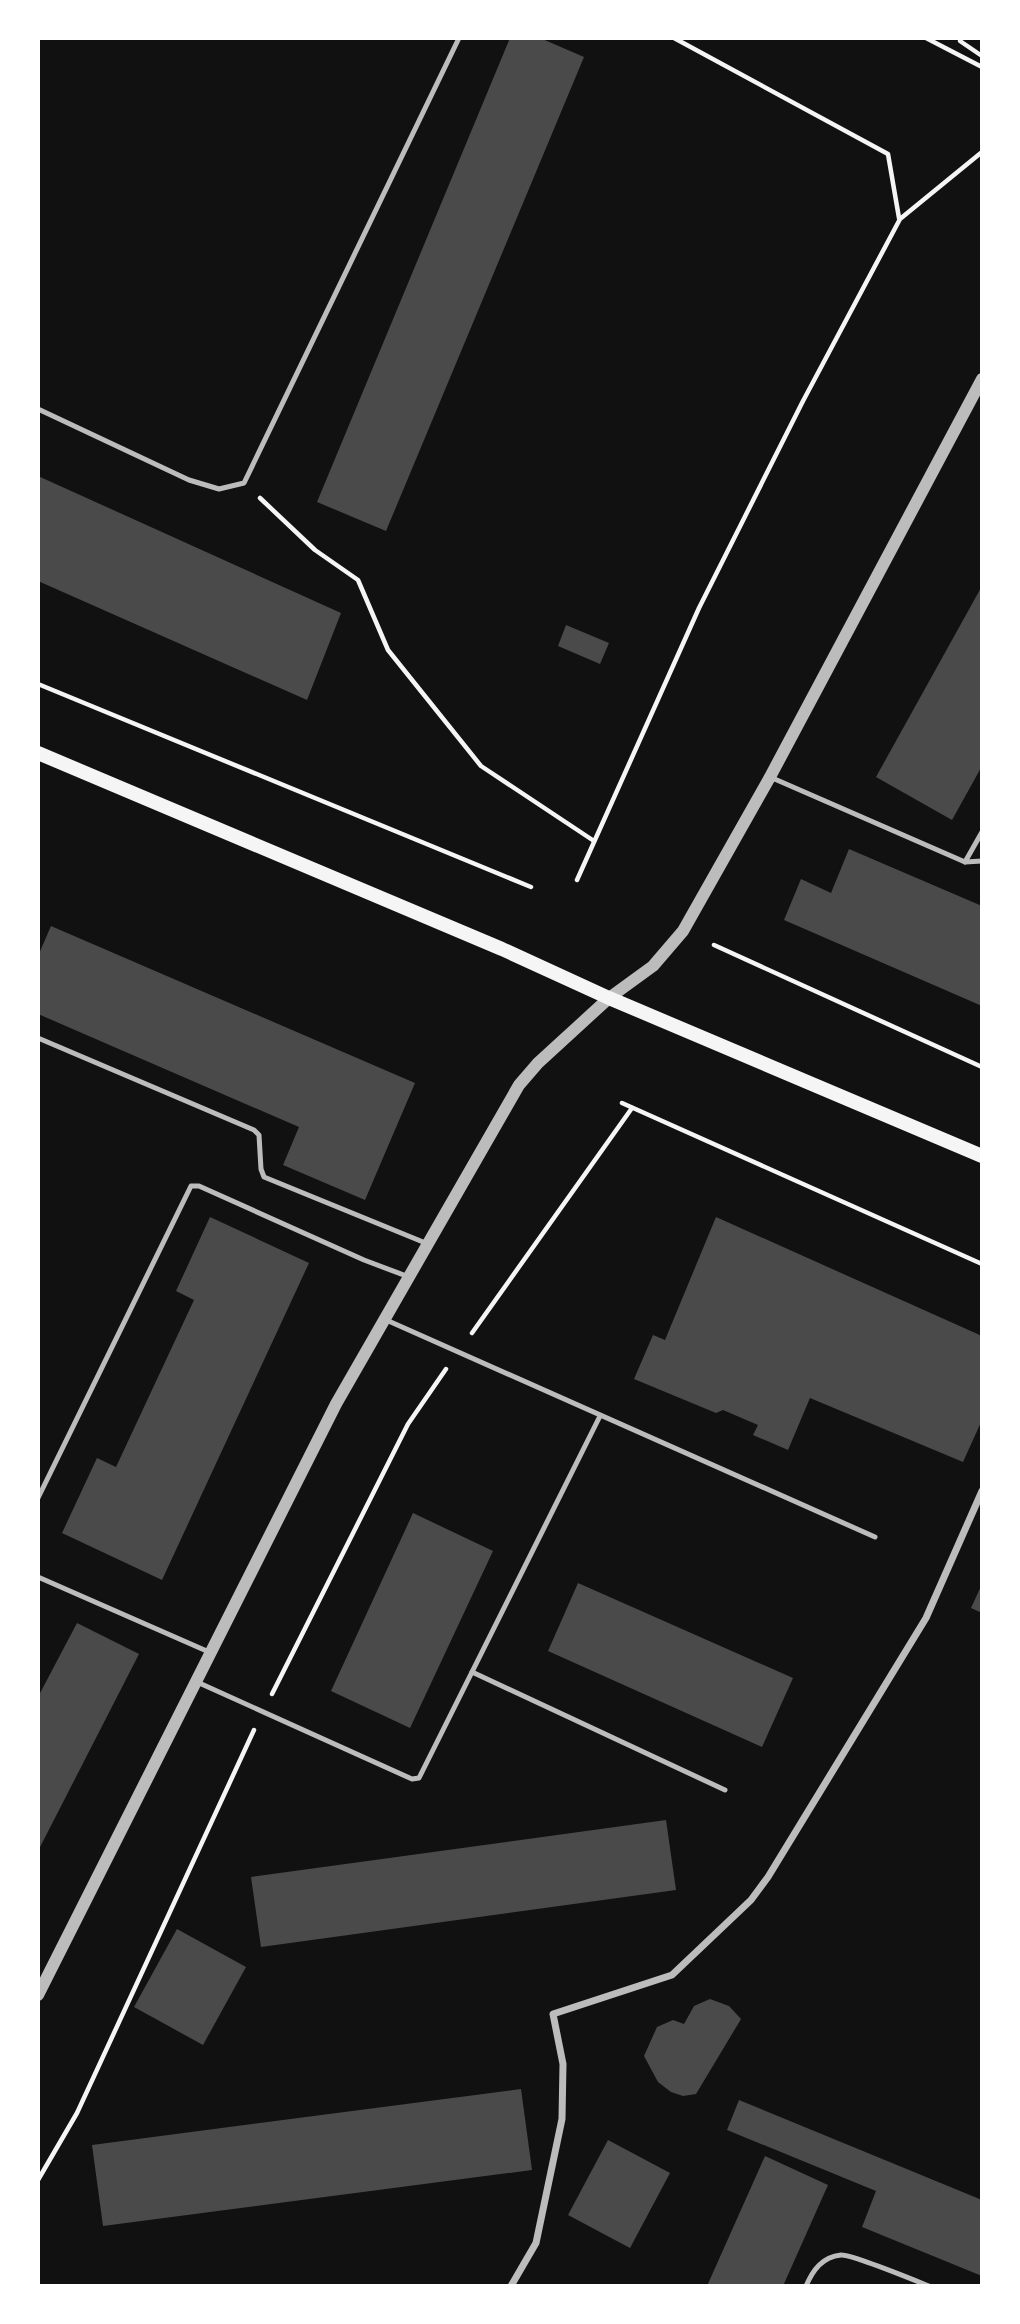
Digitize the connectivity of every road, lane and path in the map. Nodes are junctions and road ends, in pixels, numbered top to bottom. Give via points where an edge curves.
1 (459, 38) edge
2 (674, 38) edge
3 (926, 38) edge
4 (961, 38) edge
5 (982, 56) edge
6 (982, 67) edge
7 (982, 152) edge
8 (900, 219) junction
9 (982, 379) edge
10 (38, 409) edge
11 (244, 483) junction
12 (38, 684) edge
13 (38, 753) edge
14 (770, 777) junction
15 (982, 831) edge
16 (594, 841) junction
17 (982, 861) edge
18 (965, 862) junction
19 (577, 880) dead end
20 (531, 887) dead end
21 (714, 945) dead end
22 (609, 998) junction
23 (38, 1038) edge
24 (982, 1067) edge
25 (622, 1103) dead end
26 (632, 1108) junction
27 (982, 1156) edge
28 (428, 1244) junction
29 (982, 1264) edge
30 (409, 1277) junction
31 (384, 1319) junction
32 (458, 1353) junction
33 (600, 1416) junction
34 (982, 1491) edge
35 (38, 1498) edge
36 (875, 1537) dead end
37 (38, 1577) edge
38 (212, 1653) junction
39 (472, 1672) junction
40 (197, 1682) junction
41 (263, 1711) junction
42 (725, 1790) dead end
43 (38, 1995) edge
44 (38, 2180) edge
45 (511, 2286) edge
46 (806, 2286) edge
47 (929, 2286) edge

1 - 11 lane
2 - 8 path via 888,154
3 - 6 path
4 - 5 path
7 - 8 path
8 - 16 path via 699,608
9 - 14 street
10 - 11 lane via 189,480 219,489
11 - 16 path via 315,550 358,580 388,650 481,766
12 - 20 path
13 - 22 main road
14 - 18 lane
14 - 22 street via 683,931 653,966
15 - 18 lane
16 - 19 path
17 - 18 lane
21 - 24 path
22 - 27 main road
22 - 28 street via 519,1085
23 - 28 lane via 254,1130 259,1135 264,1177
25 - 26 path
26 - 29 path
26 - 32 path
28 - 30 street
30 - 31 street
30 - 35 lane via 191,1186
31 - 32 lane
31 - 38 street via 336,1404
32 - 33 lane
32 - 41 path via 408,1424
33 - 36 lane
33 - 39 lane
34 - 45 street via 926,1618 751,1900 672,1975 553,2014 563,2064 562,2119 536,2243
37 - 38 lane
38 - 40 street
39 - 41 lane via 422,1775 415,1779
39 - 42 lane
40 - 41 lane
40 - 43 street
41 - 44 path via 77,2113
46 - 47 lane via 822,2261 843,2255

